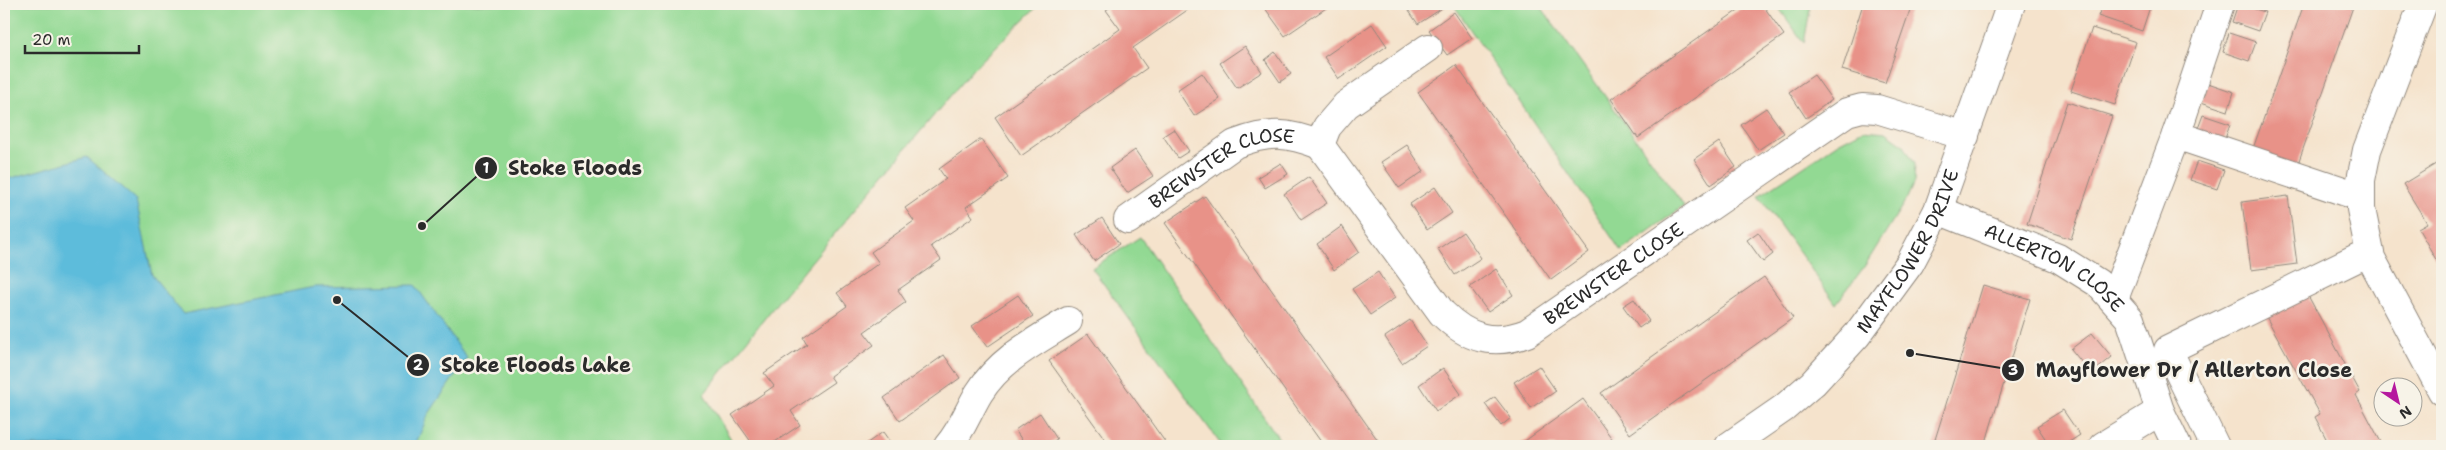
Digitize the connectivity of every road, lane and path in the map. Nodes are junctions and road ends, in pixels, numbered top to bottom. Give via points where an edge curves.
1 (2011, 4) edge
2 (2220, 4) edge
3 (2423, 4) edge
4 (1428, 48) dead end
5 (2176, 135) junction
6 (1965, 136) junction
7 (1320, 146) junction
8 (2361, 197) junction
9 (1938, 210) junction
10 (1128, 220) dead end
11 (2369, 252) junction
12 (2114, 299) junction
13 (1068, 321) dead end
14 (2442, 391) edge
15 (2160, 411) junction
16 (958, 442) edge
17 (1729, 446) edge
18 (2103, 446) edge
19 (2177, 446) edge
20 (2214, 446) edge

1 - 6 street, MAYFLOWER DRIVE
2 - 5 street
3 - 8 street via 2367,150
4 - 7 street, BREWSTER CLOSE via 1346,105 1327,127
5 - 8 street
5 - 12 street
6 - 7 street, BREWSTER CLOSE via 1877,108 1846,112 1527,332 1510,339 1472,335 1456,327 1442,313
6 - 9 street, MAYFLOWER DRIVE
7 - 10 street, BREWSTER CLOSE via 1284,133 1235,144
8 - 11 street
9 - 12 street, ALLERTON CLOSE via 2058,258 2079,269
9 - 17 street, MAYFLOWER DRIVE via 1910,263 1857,335 1784,408
11 - 14 street
11 - 20 street via 2168,350
12 - 15 street, ALLERTON CLOSE via 2130,319
13 - 16 street via 998,368 978,394
15 - 18 street
15 - 19 street, ALLERTON CLOSE

